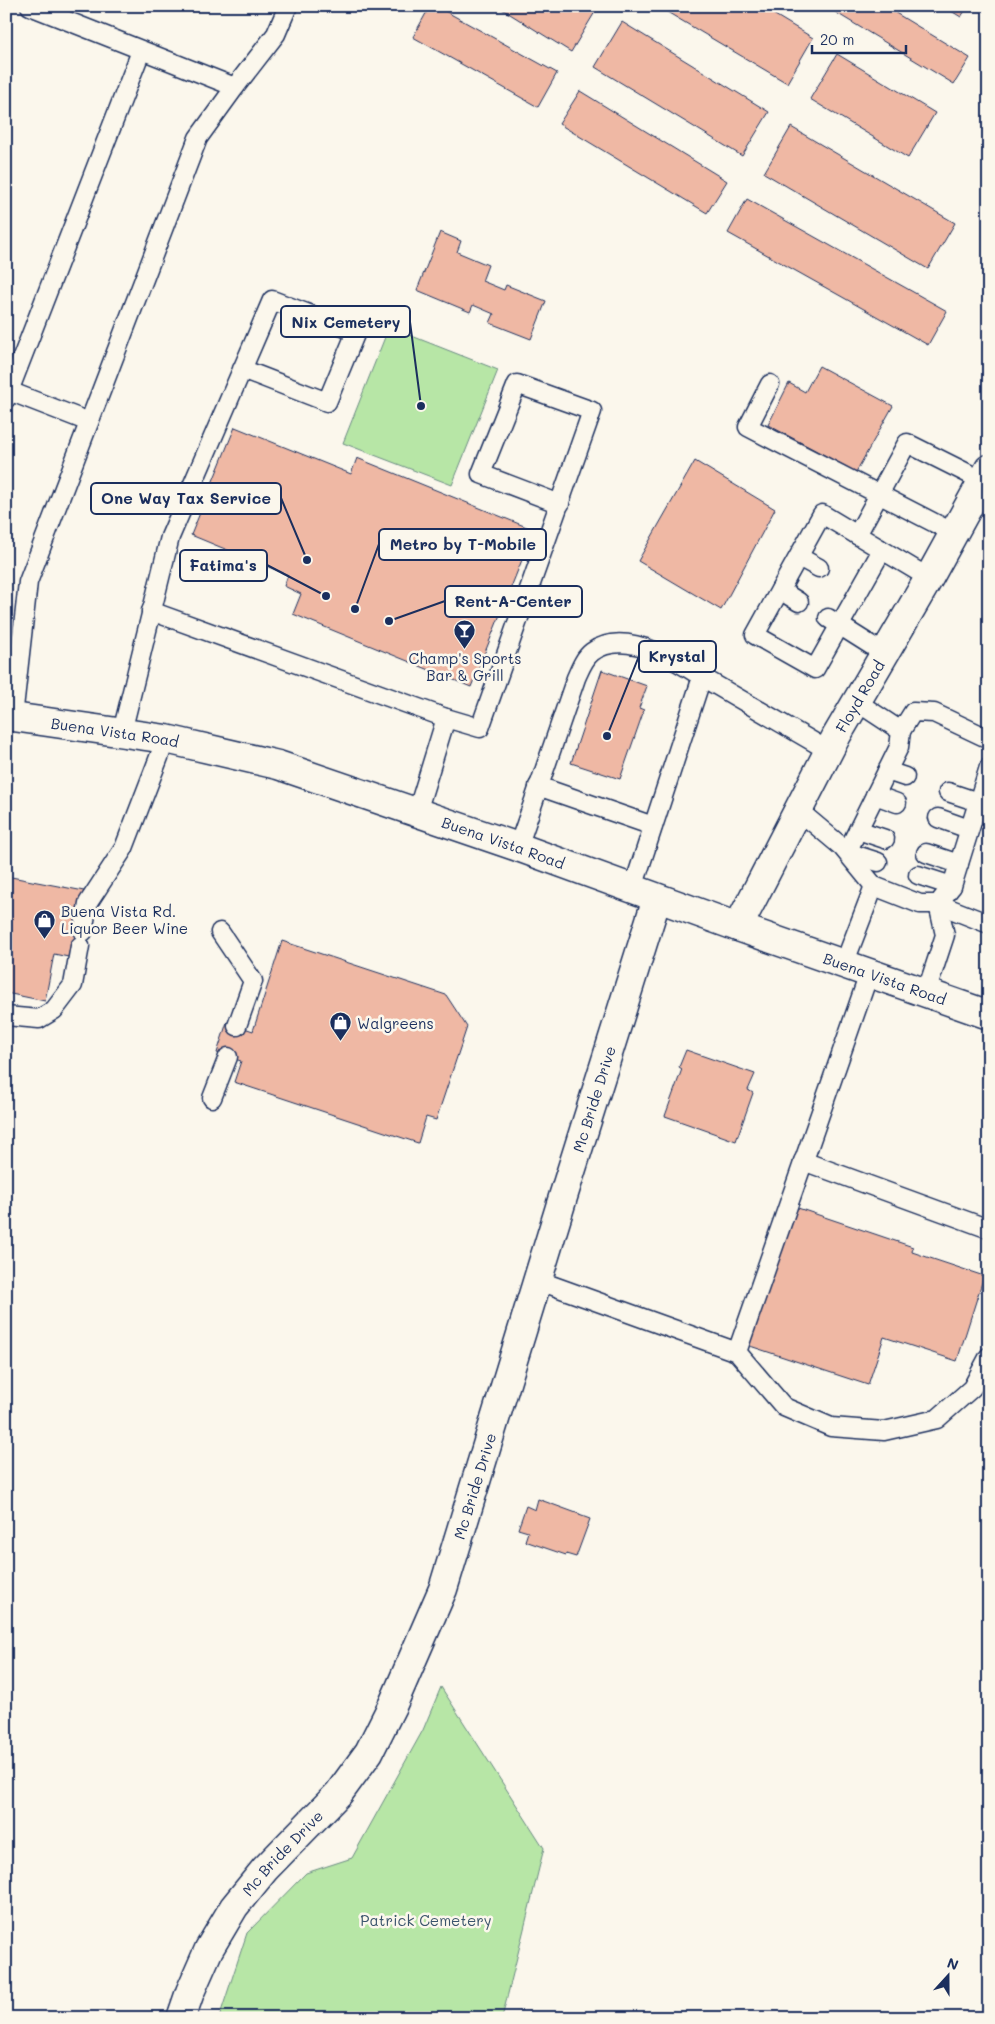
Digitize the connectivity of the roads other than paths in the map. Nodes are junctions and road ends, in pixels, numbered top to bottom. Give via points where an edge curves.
1 (30, 6) edge
2 (288, 6) edge
3 (141, 51) junction
4 (235, 87) junction
5 (242, 369) junction
6 (770, 384) dead end
7 (8, 395) edge
8 (89, 422) junction
9 (987, 479) edge
10 (879, 494) junction
11 (560, 504) junction
12 (954, 533) junction
13 (857, 535) junction
14 (882, 550) junction
15 (799, 557) junction
16 (819, 568) dead end
17 (929, 578) junction
18 (780, 590) junction
19 (799, 602) dead end
20 (151, 611) junction
21 (834, 622) junction
22 (885, 654) junction
23 (702, 677) junction
24 (856, 702) junction
25 (10, 716) edge
26 (446, 718) junction
27 (901, 731) junction
28 (122, 732) junction
29 (166, 739) junction
30 (989, 739) edge
31 (829, 751) junction
32 (989, 767) edge
33 (888, 771) junction
34 (905, 777) dead end
35 (538, 786) junction
36 (948, 792) dead end
37 (875, 795) junction
38 (978, 802) junction
39 (897, 803) dead end
40 (798, 810) junction
41 (417, 812) junction
42 (938, 818) dead end
43 (653, 826) junction
44 (969, 828) junction
45 (858, 830) junction
46 (885, 840) dead end
47 (518, 848) junction
48 (846, 852) junction
49 (926, 853) dead end
50 (878, 862) dead end
51 (958, 864) junction
52 (918, 875) dead end
53 (874, 886) junction
54 (952, 886) junction
55 (645, 893) junction
56 (938, 904) junction
57 (989, 924) edge
58 (738, 927) junction
59 (220, 932) dead end
60 (857, 969) junction
61 (926, 993) junction
62 (989, 1015) edge
63 (6, 1016) edge
64 (237, 1026) dead end
65 (228, 1057) dead end
66 (212, 1098) dead end
67 (803, 1161) junction
68 (989, 1229) edge
69 (537, 1280) junction
70 (737, 1352) junction
71 (989, 1356) edge
72 (181, 2018) edge

1 - 3 lane
2 - 4 lane via 276,34
3 - 4 lane
3 - 7 lane
4 - 8 lane via 198,138
5 - 5 lane via 272,300 356,332 328,402
5 - 20 lane via 170,537
6 - 10 lane via 748,427
7 - 8 lane
8 - 25 lane via 28,582
9 - 10 lane via 907,444
9 - 12 street, Floyd Road
10 - 12 lane
10 - 13 lane
11 - 11 lane via 592,411 517,384 481,474
11 - 26 lane via 480,728
12 - 17 street, Floyd Road
13 - 14 lane
13 - 15 lane via 822,514
14 - 17 lane
14 - 21 lane via 854,587
15 - 16 lane
15 - 18 lane
17 - 22 street, Floyd Road
18 - 19 lane
18 - 21 lane via 756,635 815,669
20 - 26 lane
20 - 28 lane
21 - 22 lane
22 - 24 street, Floyd Road
23 - 31 lane
23 - 35 lane via 665,655 626,643 608,645 592,652 576,678
23 - 43 lane
24 - 27 lane
24 - 31 street, Floyd Road
25 - 28 street, Buena Vista Road
26 - 41 lane
27 - 30 lane via 913,712 934,714
27 - 33 lane via 899,747
28 - 29 street, Buena Vista Road
29 - 41 street, Buena Vista Road via 278,765
29 - 63 lane via 124,848 88,903 73,985 54,1010 39,1019
31 - 40 street, Floyd Road
32 - 38 lane
33 - 34 lane
33 - 37 lane
35 - 43 lane
35 - 47 lane
36 - 38 lane
37 - 39 lane
37 - 45 lane
38 - 44 lane
40 - 48 lane
40 - 58 street, Floyd Road
41 - 47 street, Buena Vista Road
42 - 44 lane
43 - 55 lane
44 - 51 lane
45 - 46 lane
45 - 48 lane
47 - 55 street, Buena Vista Road
48 - 50 lane
48 - 53 lane
49 - 51 lane
51 - 54 lane
52 - 54 lane
53 - 56 lane via 920,904
53 - 60 lane
54 - 56 lane
55 - 58 street, Buena Vista Road
55 - 69 street, Mc Bride Drive
56 - 57 lane
56 - 61 lane via 945,935
58 - 60 street, Buena Vista Road
59 - 64 lane via 253,981
60 - 61 street, Buena Vista Road
60 - 67 lane
61 - 62 street, Buena Vista Road
65 - 66 lane
67 - 68 lane
67 - 70 lane
69 - 70 lane
69 - 72 street, Mc Bride Drive via 443,1589 393,1704 369,1752 339,1794 265,1869 234,1907 209,1949
70 - 71 lane via 784,1407 832,1427 884,1431 937,1419 972,1388

